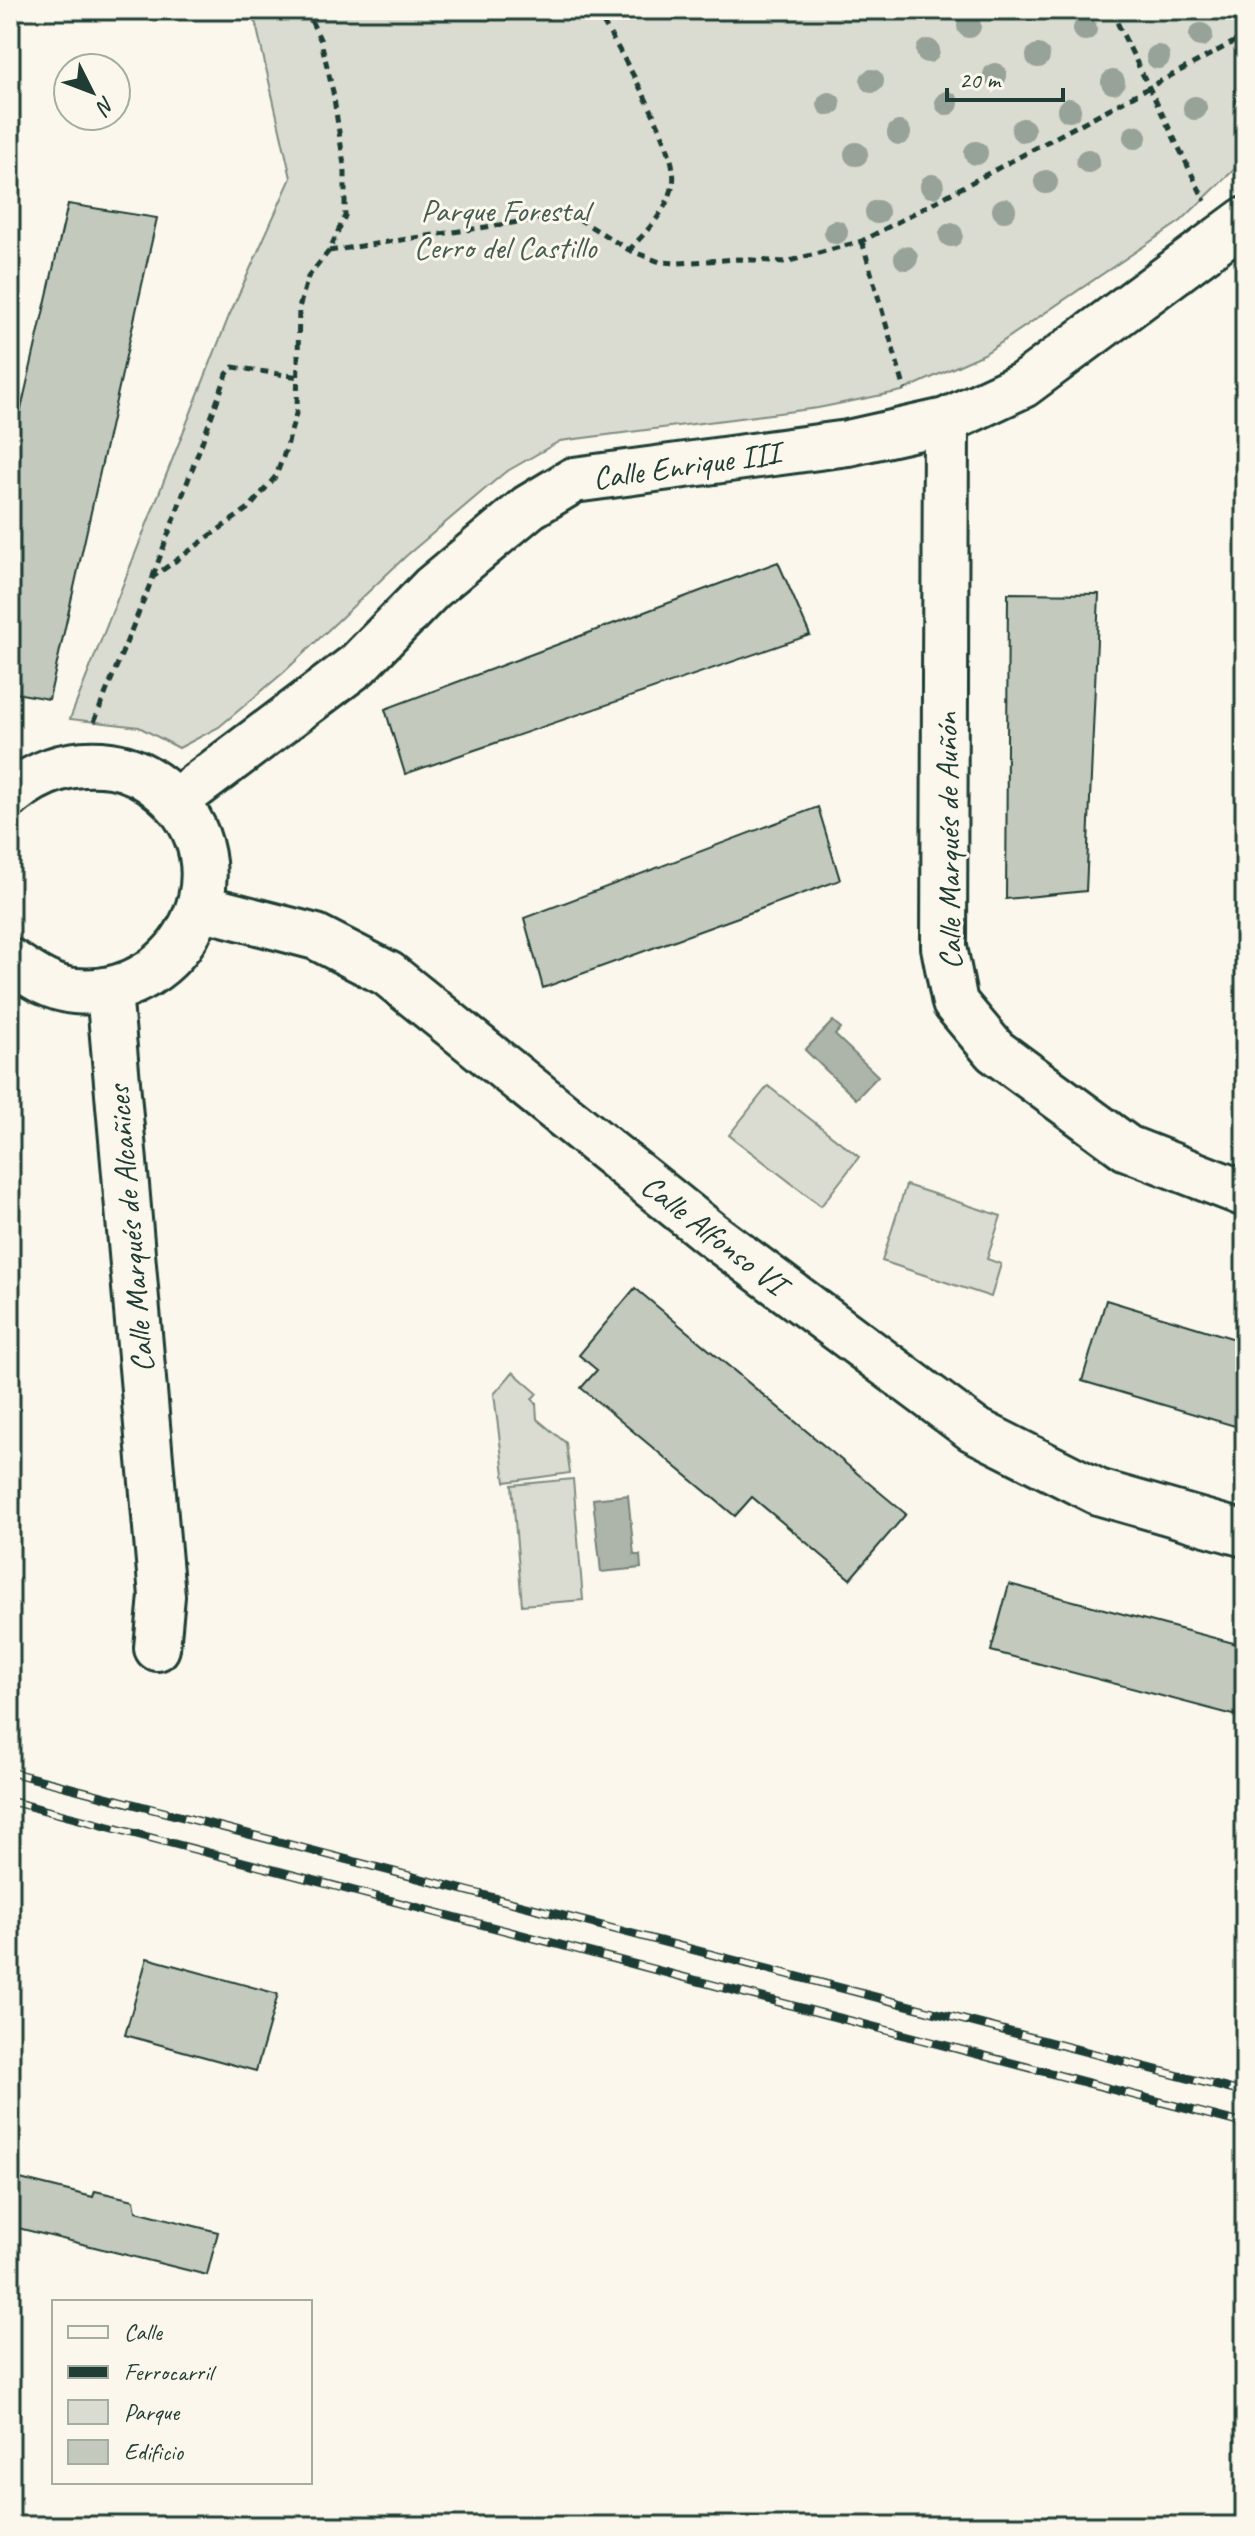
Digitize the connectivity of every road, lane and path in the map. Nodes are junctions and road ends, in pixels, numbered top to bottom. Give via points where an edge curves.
1 (306, 10) edge
2 (596, 10) edge
3 (1111, 10) edge
4 (1245, 36) edge
5 (1151, 87) junction
6 (1234, 229) edge
7 (862, 241) junction
8 (629, 250) junction
9 (329, 251) junction
10 (299, 377) junction
11 (930, 424) junction
12 (153, 577) junction
13 (77, 764) junction
14 (10, 795) edge
15 (176, 801) junction
16 (200, 907) junction
17 (10, 961) edge
18 (109, 991) junction
19 (1245, 1194) edge
20 (1245, 1534) edge
21 (157, 1648) dead end

1 - 9 path via 321,41 345,172 345,216
2 - 8 path via 664,134 674,182 658,218
3 - 5 path
4 - 5 path
5 - 6 path
5 - 7 path
6 - 11 street, Calle Enrique III via 1023,385
7 - 8 path via 786,262 660,262
7 - 11 path
8 - 9 path via 577,218 545,218
9 - 10 path via 308,277 299,308
10 - 12 path via 297,410 276,476 250,507
10 - 12 path via 233,367 227,374
11 - 15 street, Calle Enrique III via 848,443 574,480 529,507 432,588 357,665
11 - 19 street, Calle Marqués de Auñón via 944,947 955,1003 995,1051 1127,1148
12 - 13 path
13 - 14 street via 57,767
13 - 15 street via 122,767 151,780
15 - 16 street via 196,833 204,869
16 - 18 street via 167,962 140,980
16 - 20 street, Calle Alfonso VI via 316,937 388,974 711,1234 973,1429 1098,1492
17 - 18 street via 38,980 73,991
18 - 21 street, Calle Marqués de Alcañices via 162,1596

